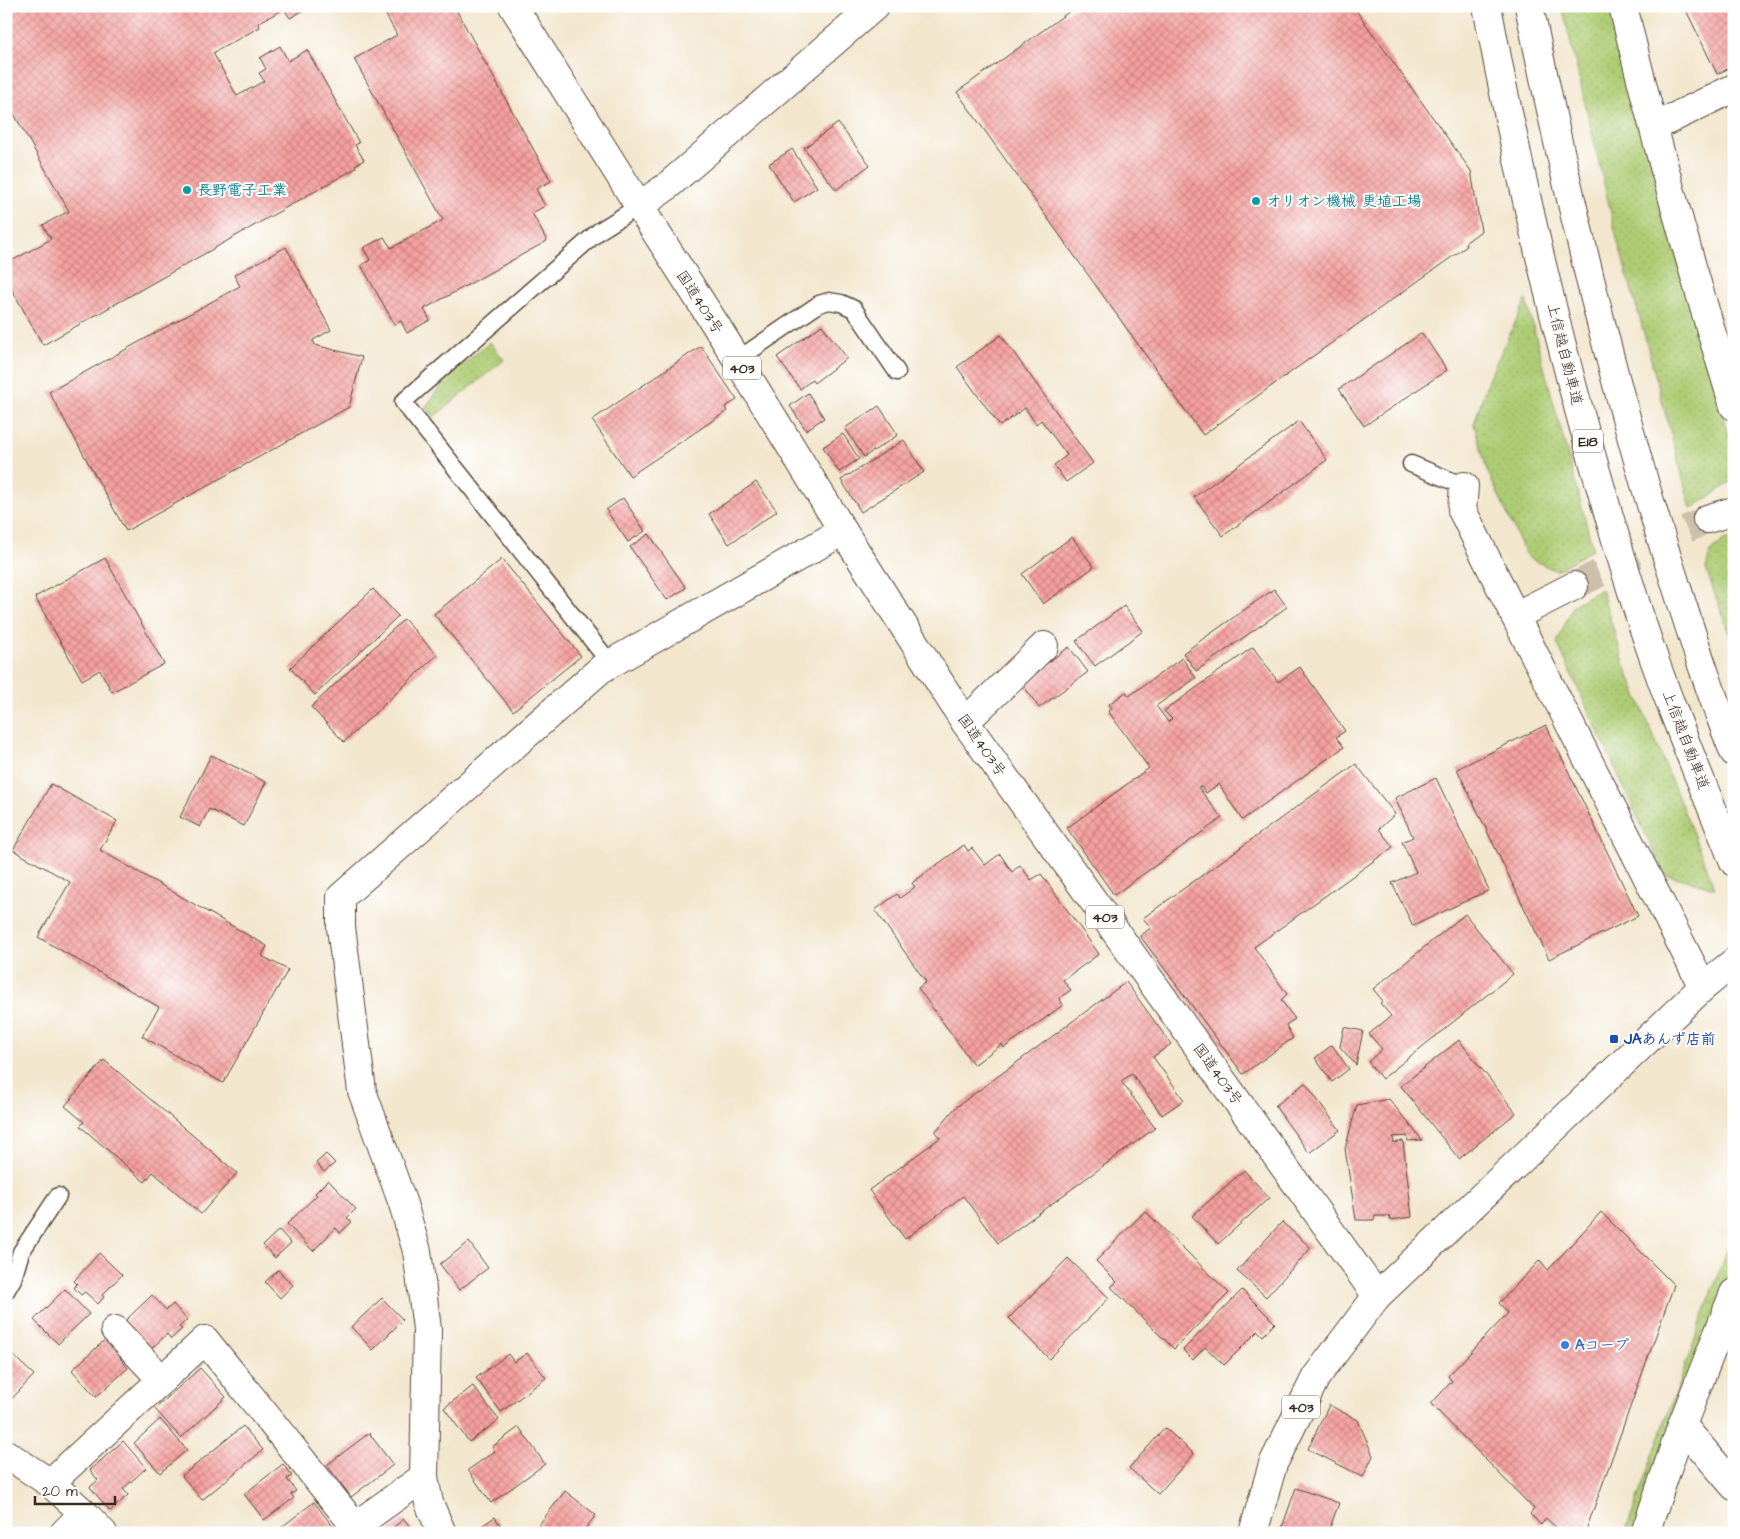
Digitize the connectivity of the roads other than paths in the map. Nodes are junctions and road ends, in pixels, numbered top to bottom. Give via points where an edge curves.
1 (513, 6) edge
2 (875, 6) edge
3 (1488, 6) edge
4 (1529, 6) edge
5 (1623, 6) edge
6 (1734, 88) edge
7 (1654, 127) junction
8 (638, 206) junction
9 (737, 360) junction
10 (897, 372) dead end
11 (1734, 406) edge
12 (1411, 464) dead end
13 (1464, 486) joint
14 (1734, 511) edge
15 (1707, 519) tunnel mouth
16 (843, 531) junction
17 (1574, 586) tunnel mouth
18 (1515, 616) junction
19 (1044, 646) dead end
20 (610, 663) junction
21 (965, 722) junction
22 (1734, 752) edge
23 (1734, 862) edge
24 (1734, 962) edge
25 (1703, 987) junction
26 (58, 1196) dead end
27 (6, 1291) edge
28 (1734, 1293) edge
29 (1377, 1296) junction
30 (115, 1330) dead end
31 (162, 1380) junction
32 (1682, 1425) junction
33 (6, 1454) edge
34 (424, 1477) junction
35 (50, 1483) junction
36 (1734, 1486) edge
37 (84, 1513) junction
38 (64, 1533) edge
39 (103, 1533) edge
40 (442, 1533) edge
41 (1253, 1533) edge
42 (1645, 1533) edge

1 - 8 main road, 国道403号
2 - 8 main road via 665,188
3 - 23 main road, 上信越自動車道 / E18 via 1506,108 1535,235 1604,496 1639,613
4 - 22 main road via 1575,220 1645,486
5 - 7 main road
6 - 7 main road
7 - 11 main road
8 - 9 main road, 国道403号 / 403
8 - 20 lane via 599,231 403,402
9 - 10 lane via 819,304 829,301 854,309
9 - 16 main road, 国道403号 / 403
12 - 13 lane
13 - 18 main road via 1462,510
14 - 15 main road
16 - 20 main road
16 - 21 main road, 国道403号 / 403
17 - 18 main road
18 - 25 main road
19 - 21 main road
20 - 34 main road via 341,897 341,927 362,1091 404,1204 417,1251 427,1329
21 - 29 main road, 国道403号 / 403
24 - 25 main road
25 - 29 main road
26 - 27 lane via 21,1252
28 - 32 main road
29 - 41 main road, 403 via 1316,1377 1273,1464
30 - 31 main road
31 - 34 main road via 205,1340 355,1526
31 - 35 main road
32 - 36 main road
32 - 42 main road
33 - 35 main road
34 - 40 main road via 429,1503
35 - 37 main road
37 - 38 main road
37 - 39 main road

